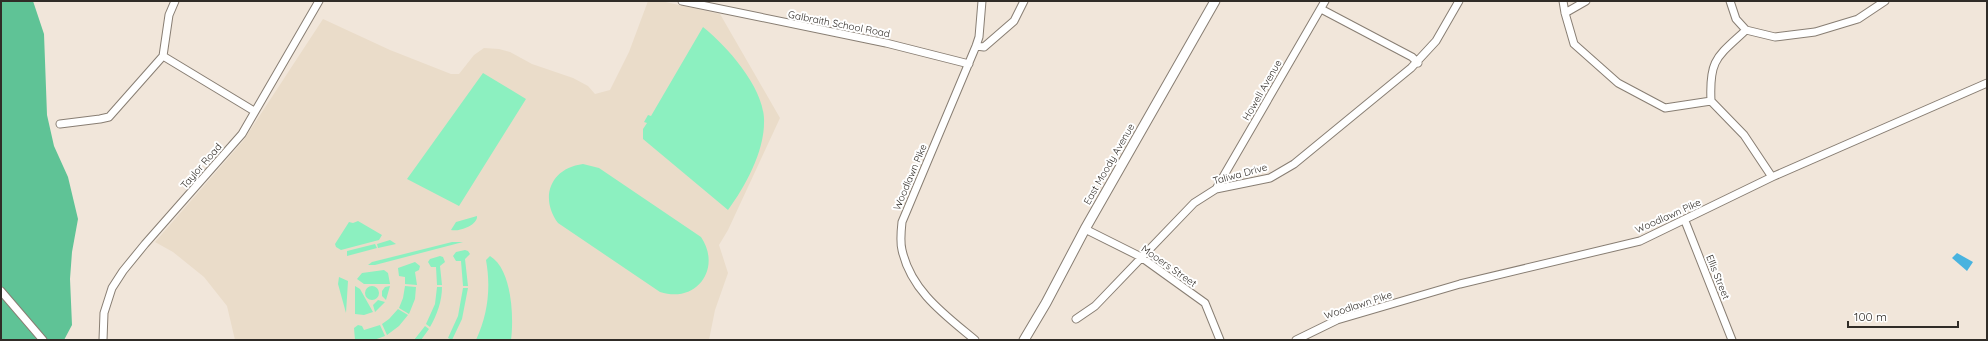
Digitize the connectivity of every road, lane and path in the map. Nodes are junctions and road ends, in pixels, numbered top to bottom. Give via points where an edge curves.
1 (175, 1) edge
2 (319, 1) edge
3 (682, 1) edge
4 (982, 1) edge
5 (1024, 1) edge
6 (1215, 1) edge
7 (1325, 1) edge
8 (1459, 1) edge
9 (1563, 1) edge
10 (1586, 1) edge
11 (1730, 1) edge
12 (1885, 1) edge
13 (1321, 9) junction
14 (1565, 13) junction
15 (1746, 30) junction
16 (976, 46) junction
17 (163, 56) junction
18 (1418, 63) junction
19 (969, 64) junction
20 (1987, 83) edge
21 (1711, 101) junction
22 (254, 111) junction
23 (60, 124) dead end
24 (1772, 177) junction
25 (1216, 189) junction
26 (1685, 220) junction
27 (1085, 229) junction
28 (1141, 257) junction
29 (1, 291) edge
30 (1076, 319) dead end
31 (43, 340) edge
32 (103, 340) edge
33 (975, 340) edge
34 (1024, 340) edge
35 (1220, 340) edge
36 (1296, 340) edge
37 (1732, 340) edge

1 - 17 street via 169,15
2 - 22 street, Taylor Road
3 - 19 street, Galbraith School Road via 886,43
4 - 16 street, Woodlawn Pike via 980,32
5 - 16 street via 1014,21 984,47
6 - 27 main road, East Moody Avenue
7 - 13 street, Howell Avenue
8 - 18 street, Taliwa Drive via 1436,41
9 - 14 street
10 - 14 street
11 - 15 street via 1736,19
12 - 15 street via 1858,19 1815,32 1775,37
13 - 18 street via 1412,57
13 - 25 street, Howell Avenue
14 - 21 street via 1574,44 1618,83 1665,108
15 - 21 street via 1717,57 1710,77
16 - 19 street, Woodlawn Pike
17 - 22 street
17 - 23 street via 109,117
18 - 25 street, Taliwa Drive via 1294,164 1270,178
19 - 33 street, Woodlawn Pike via 902,222 901,249 908,271 917,286 938,310
20 - 24 street, Woodlawn Pike
21 - 24 street via 1744,135
22 - 32 street, Taylor Road via 242,134 123,271 112,288 104,313
24 - 26 street, Woodlawn Pike
25 - 28 street, Taliwa Drive via 1194,203
26 - 36 street, Woodlawn Pike via 1640,241 1460,284 1337,320
26 - 37 street, Ellis Street
27 - 28 street, Mooers Street
27 - 34 main road, East Moody Avenue
28 - 30 street, Taliwa Drive via 1095,306
28 - 35 street, Mooers Street via 1205,303
29 - 31 street

